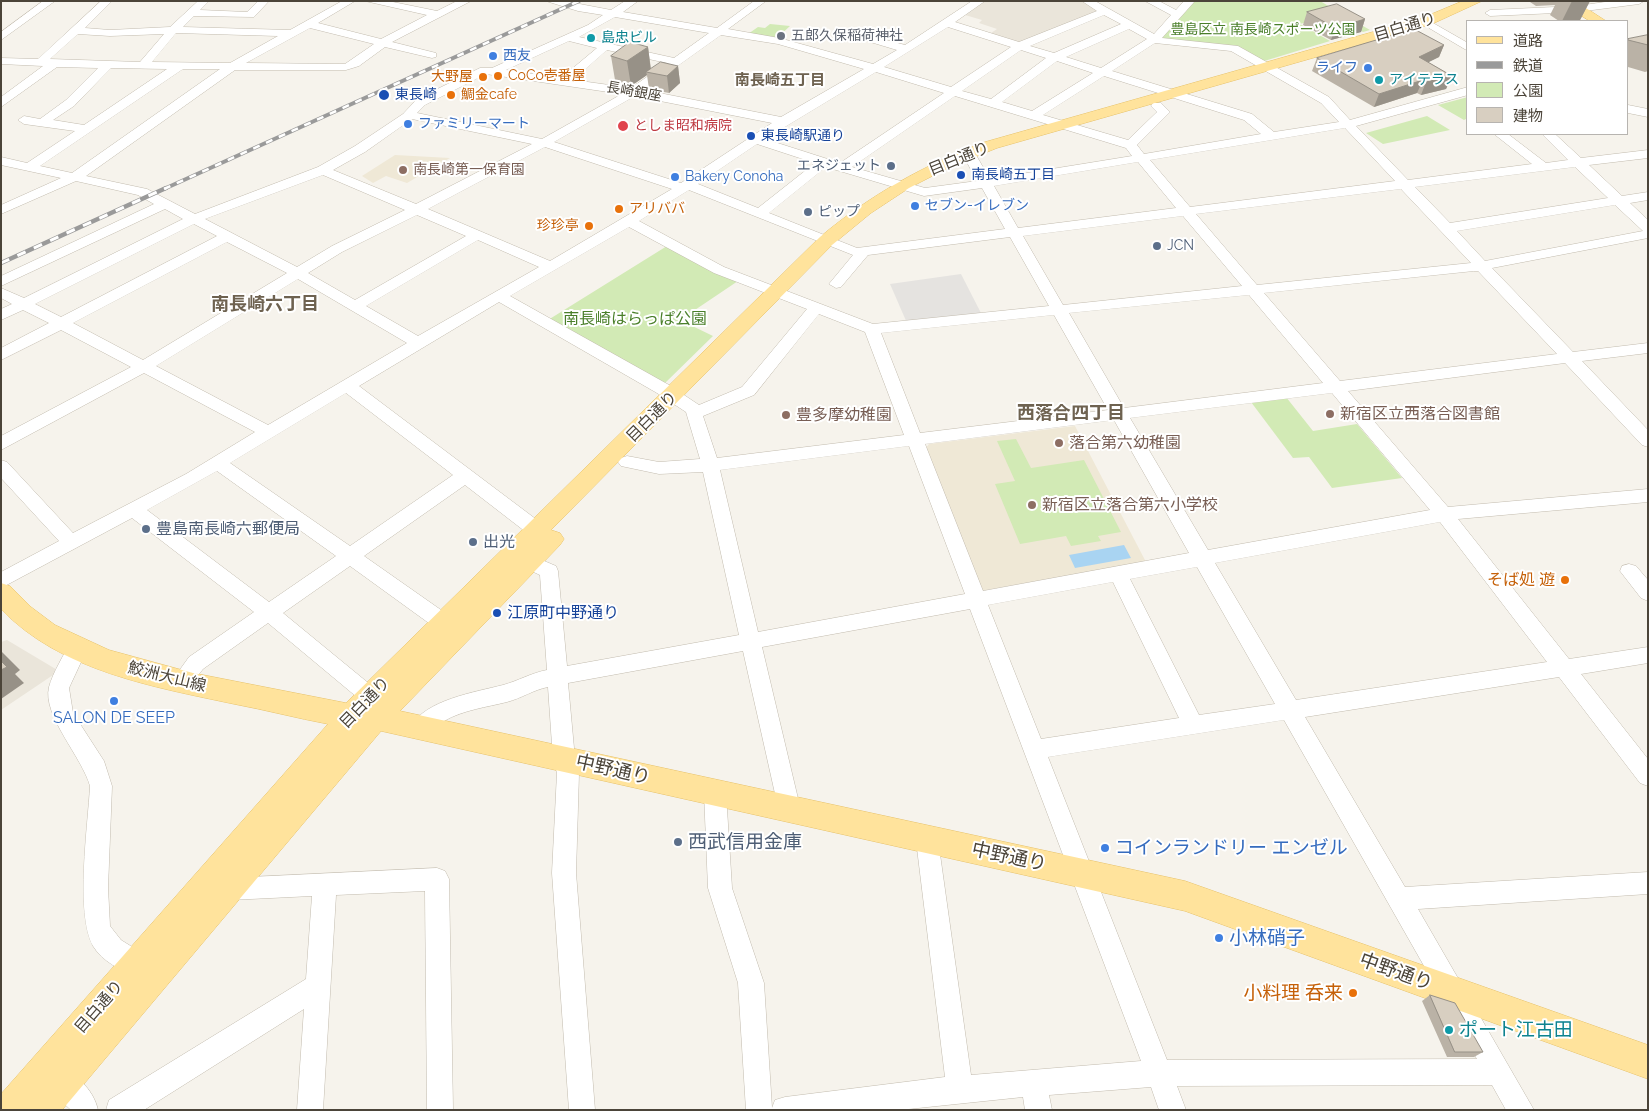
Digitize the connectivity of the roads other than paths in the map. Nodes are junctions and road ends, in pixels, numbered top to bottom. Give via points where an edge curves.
1 (50, 1) edge
2 (107, 1) edge
3 (204, 1) edge
4 (264, 1) edge
5 (350, 1) edge
6 (370, 1) edge
7 (466, 1) edge
8 (551, 1) edge
9 (633, 1) edge
10 (761, 1) edge
11 (980, 1) edge
12 (1150, 1) edge
13 (1190, 1) edge
14 (1565, 1) edge
15 (1639, 1) edge
16 (1098, 5) edge
17 (1481, 5) edge
18 (1578, 9) junction
19 (191, 13) junction
20 (438, 14) junction
21 (612, 14) junction
22 (1176, 14) junction
23 (1500, 20) edge
24 (1596, 20) edge
25 (946, 23) junction
26 (308, 24) junction
27 (1130, 24) junction
28 (1433, 26) junction
29 (74, 30) junction
30 (173, 30) junction
31 (720, 30) junction
32 (291, 33) junction
33 (1, 37) edge
34 (568, 38) junction
35 (871, 39) dead end
36 (1154, 39) junction
37 (382, 44) junction
38 (605, 46) junction
39 (1020, 46) junction
40 (1466, 47) edge
41 (907, 48) junction
42 (432, 55) dead end
43 (1055, 57) junction
44 (1, 61) edge
45 (41, 62) junction
46 (56, 62) junction
47 (676, 62) junction
48 (108, 65) junction
49 (143, 65) junction
50 (181, 65) junction
51 (232, 66) junction
52 (874, 68) junction
53 (1272, 69) junction
54 (489, 71) junction
55 (1103, 72) junction
56 (565, 81) junction
57 (634, 92) junction
58 (954, 92) junction
59 (1466, 92) edge
60 (1181, 96) junction
61 (421, 102) joint
62 (1, 103) edge
63 (993, 103) junction
64 (1157, 106) junction
65 (1629, 109) edge
66 (1648, 113) edge
67 (409, 115) junction
68 (1033, 116) junction
69 (24, 120) dead end
70 (44, 121) junction
71 (783, 121) junction
72 (1348, 124) junction
73 (1073, 127) junction
74 (87, 128) junction
75 (1501, 135) edge
76 (1549, 135) edge
77 (1271, 136) junction
78 (756, 140) junction
79 (544, 143) junction
80 (1130, 145) junction
81 (1648, 154) edge
82 (971, 157) junction
83 (1142, 159) junction
84 (1, 161) edge
85 (824, 162) junction
86 (1579, 163) junction
87 (30, 167) junction
88 (1544, 167) junction
89 (841, 168) junction
90 (323, 170) junction
91 (75, 176) junction
92 (987, 184) junction
93 (1406, 185) junction
94 (686, 187) junction
95 (907, 187) junction
96 (1648, 196) edge
97 (1619, 200) junction
98 (165, 204) junction
99 (1, 210) edge
100 (417, 210) junction
101 (1188, 212) junction
102 (759, 214) junction
103 (194, 219) junction
104 (629, 221) junction
105 (1447, 228) junction
106 (1648, 228) edge
107 (1015, 233) junction
108 (1648, 234) edge
109 (477, 235) junction
110 (228, 236) junction
111 (832, 244) junction
112 (864, 251) junction
113 (1483, 265) junction
114 (550, 266) junction
115 (298, 274) junction
116 (1, 282) edge
117 (836, 284) dead end
118 (1254, 290) junction
119 (1, 292) edge
120 (783, 294) junction
121 (500, 296) junction
122 (25, 304) junction
123 (355, 306) junction
124 (817, 307) junction
125 (1060, 310) junction
126 (1, 315) edge
127 (61, 323) junction
128 (872, 329) junction
129 (418, 343) junction
130 (1648, 348) edge
131 (1, 355) edge
132 (1570, 358) junction
133 (143, 366) junction
134 (348, 386) junction
135 (1337, 387) junction
136 (684, 404) junction
137 (1118, 414) junction
138 (270, 433) junction
139 (914, 440) junction
140 (1648, 441) edge
141 (1, 444) edge
142 (627, 462) junction
143 (218, 463) junction
144 (710, 465) junction
145 (1, 466) edge
146 (464, 476) junction
147 (1648, 495) edge
148 (134, 510) junction
149 (1444, 514) junction
150 (538, 531) junction
151 (72, 544) junction
152 (349, 556) junction
153 (1202, 558) junction
154 (530, 562) junction
155 (1629, 571) dead end
156 (1118, 574) junction
157 (1, 581) edge
158 (1, 593) edge
159 (1648, 593) edge
160 (975, 599) junction
161 (268, 612) junction
162 (444, 623) junction
163 (750, 642) junction
164 (78, 647) junction
165 (1648, 655) edge
166 (1563, 668) junction
167 (556, 677) junction
168 (181, 682) junction
169 (366, 710) junction
170 (1288, 710) junction
171 (1193, 724) junction
172 (422, 727) junction
173 (1034, 750) junction
174 (1639, 754) edge
175 (564, 759) junction
176 (1648, 776) edge
177 (715, 793) junction
178 (790, 807) junction
179 (927, 840) junction
180 (1080, 873) junction
181 (1648, 883) edge
182 (325, 884) junction
183 (230, 889) junction
184 (1399, 899) junction
185 (136, 964) junction
186 (318, 985) junction
187 (1453, 993) junction
188 (1648, 1062) edge
189 (1499, 1072) junction
190 (1158, 1073) junction
191 (53, 1077) junction
192 (1033, 1082) junction
193 (960, 1088) junction
194 (10, 1110) edge
195 (40, 1110) edge
196 (85, 1110) edge
197 (119, 1110) edge
198 (310, 1110) edge
199 (440, 1110) edge
200 (582, 1110) edge
201 (759, 1110) edge
202 (785, 1110) edge
203 (1039, 1110) edge
204 (1173, 1110) edge
205 (1521, 1110) edge

1 - 33 street
2 - 29 street
3 - 19 street
4 - 19 street via 250,15
5 - 26 street
6 - 20 street
7 - 20 street
8 - 21 street
9 - 21 street
10 - 31 street
11 - 25 street
12 - 22 street
13 - 22 street
14 - 18 main road
15 - 18 street
16 - 27 street
16 - 39 street
17 - 18 street
17 - 23 street
17 - 28 main road, 目白通り
17 - 53 main road, 目白通り
18 - 24 main road
19 - 30 street
20 - 37 street
21 - 31 street
21 - 34 street
22 - 36 street via 1173,22
25 - 39 street
25 - 41 street
26 - 32 street
26 - 37 street
27 - 36 street
27 - 43 street
28 - 40 street
28 - 53 main road, 目白通り
29 - 30 street via 110,33
29 - 45 street
30 - 32 street
30 - 49 street
31 - 47 street
31 - 52 street via 779,41
32 - 51 street
34 - 38 street
34 - 54 street
35 - 41 street
36 - 53 street via 1234,48
36 - 55 street
37 - 42 street
37 - 51 street via 346,67
38 - 47 street
38 - 56 street
39 - 43 street
39 - 58 street
41 - 52 street
43 - 55 street
43 - 63 street
44 - 45 street
45 - 46 street
46 - 48 street
46 - 62 street
47 - 57 street
48 - 49 street
48 - 70 street via 70,103
49 - 50 street
50 - 51 street
50 - 74 street
51 - 91 street
52 - 58 street
52 - 71 street
53 - 60 main road, 目白通り
53 - 72 street via 1325,100
54 - 56 street, 長崎銀座
54 - 61 street
55 - 60 street
55 - 68 street
56 - 57 street, 長崎銀座
57 - 71 street, 長崎銀座
57 - 79 street
58 - 63 street
58 - 89 street
59 - 72 street
60 - 64 main road, 目白通り
60 - 73 main road, 目白通り
60 - 77 street via 1248,117
61 - 67 street
63 - 68 street
64 - 73 main road, 目白通り
64 - 80 street via 1164,112
65 - 66 street
67 - 79 street
67 - 90 street
68 - 73 street
69 - 70 street
70 - 74 street
71 - 78 street
72 - 77 street
72 - 93 street
73 - 80 street
73 - 82 main road, 目白通り
74 - 87 street
75 - 88 street
76 - 86 street
77 - 83 street
78 - 85 street
78 - 94 street
79 - 94 street
79 - 100 street
80 - 83 street
81 - 86 street
82 - 92 street
82 - 95 main road, 目白通り
83 - 92 street
83 - 101 street
84 - 87 street
85 - 89 street
85 - 102 street
86 - 88 street
86 - 97 street
87 - 91 street
88 - 93 street
89 - 95 street
90 - 100 street
90 - 103 street
91 - 98 street via 142,192
91 - 99 street
92 - 95 street via 924,192
92 - 107 street
93 - 101 street
93 - 105 street
94 - 102 street
94 - 104 street
95 - 111 main road, 目白通り
96 - 97 street
97 - 105 street
97 - 106 street
98 - 103 street
98 - 116 street
100 - 109 street
100 - 115 street via 337,249
101 - 107 street
101 - 118 street
102 - 111 street
103 - 110 street
103 - 122 street
104 - 114 street
104 - 120 street via 719,270
105 - 113 street
107 - 112 street
107 - 125 street
108 - 113 street
109 - 114 street
109 - 123 street
110 - 115 street
110 - 127 street
111 - 112 street via 856,252
111 - 120 main road, 目白通り
112 - 117 street
113 - 118 street
113 - 132 street
114 - 121 street
115 - 123 street
115 - 133 street
118 - 125 street
118 - 135 street
119 - 122 street
120 - 124 street
120 - 136 main road, 目白通り
121 - 129 street
121 - 136 street
122 - 126 street
122 - 127 street
123 - 129 street
124 - 128 street
124 - 136 street via 748,391
125 - 128 street
125 - 137 street
127 - 131 street
127 - 133 street
128 - 139 street
129 - 134 street
130 - 132 street
132 - 135 street
132 - 140 street
133 - 138 street
133 - 141 street
134 - 138 street
134 - 146 street
135 - 137 street
135 - 149 street
136 - 142 main road, 目白通り
136 - 144 street
136 - 150 main road, 目白通り
137 - 139 street
137 - 153 street
138 - 143 street
139 - 144 street
139 - 160 street
142 - 144 street via 659,468
142 - 154 main road, 目白通り
143 - 148 street
143 - 152 street
144 - 163 street
145 - 151 street
146 - 150 street
146 - 152 street
147 - 149 street
148 - 151 street
148 - 161 street
149 - 153 street
149 - 166 street
150 - 162 main road, 目白通り
151 - 157 street
152 - 161 street
152 - 162 street
153 - 156 street
153 - 170 street
154 - 167 street via 549,571
154 - 169 main road, 目白通り
155 - 159 street
156 - 160 street
156 - 171 street
158 - 164 main road, 鮫洲大山線 via 30,620
160 - 163 street
160 - 173 street
161 - 168 street via 196,663
161 - 169 street
162 - 169 main road, 目白通り
163 - 167 street
163 - 178 street
164 - 168 main road, 鮫洲大山線 via 127,668
164 - 185 street via 59,688 63,715 96,768 101,786 96,901 100,934 115,952
165 - 166 street
166 - 170 street
166 - 174 street
167 - 172 street via 478,698 436,714
167 - 175 street
168 - 169 main road, 鮫洲大山線 via 326,712
169 - 172 main road, 中野通り
169 - 183 main road, 目白通り
169 - 185 main road, 目白通り
170 - 171 street
170 - 184 street
171 - 173 street
172 - 175 main road, 中野通り
173 - 180 street
174 - 176 street
175 - 177 main road, 中野通り
175 - 200 street via 568,774 564,873
177 - 178 main road, 中野通り
177 - 201 street via 720,888 751,983
178 - 179 main road, 中野通り
179 - 180 main road, 中野通り
179 - 193 street
180 - 187 main road, 中野通り via 1186,896
180 - 190 street
181 - 184 street
182 - 183 street
182 - 186 street
182 - 199 street via 437,879
183 - 191 main road, 目白通り
184 - 187 street
185 - 191 main road, 目白通り
186 - 197 street
186 - 198 street
187 - 188 main road, 中野通り
187 - 189 street
189 - 190 street
189 - 205 street
190 - 192 street
190 - 204 street
191 - 194 main road, 目白通り
191 - 195 main road, 目白通り
191 - 196 street via 85,1105
192 - 193 street
192 - 203 street
193 - 202 street

